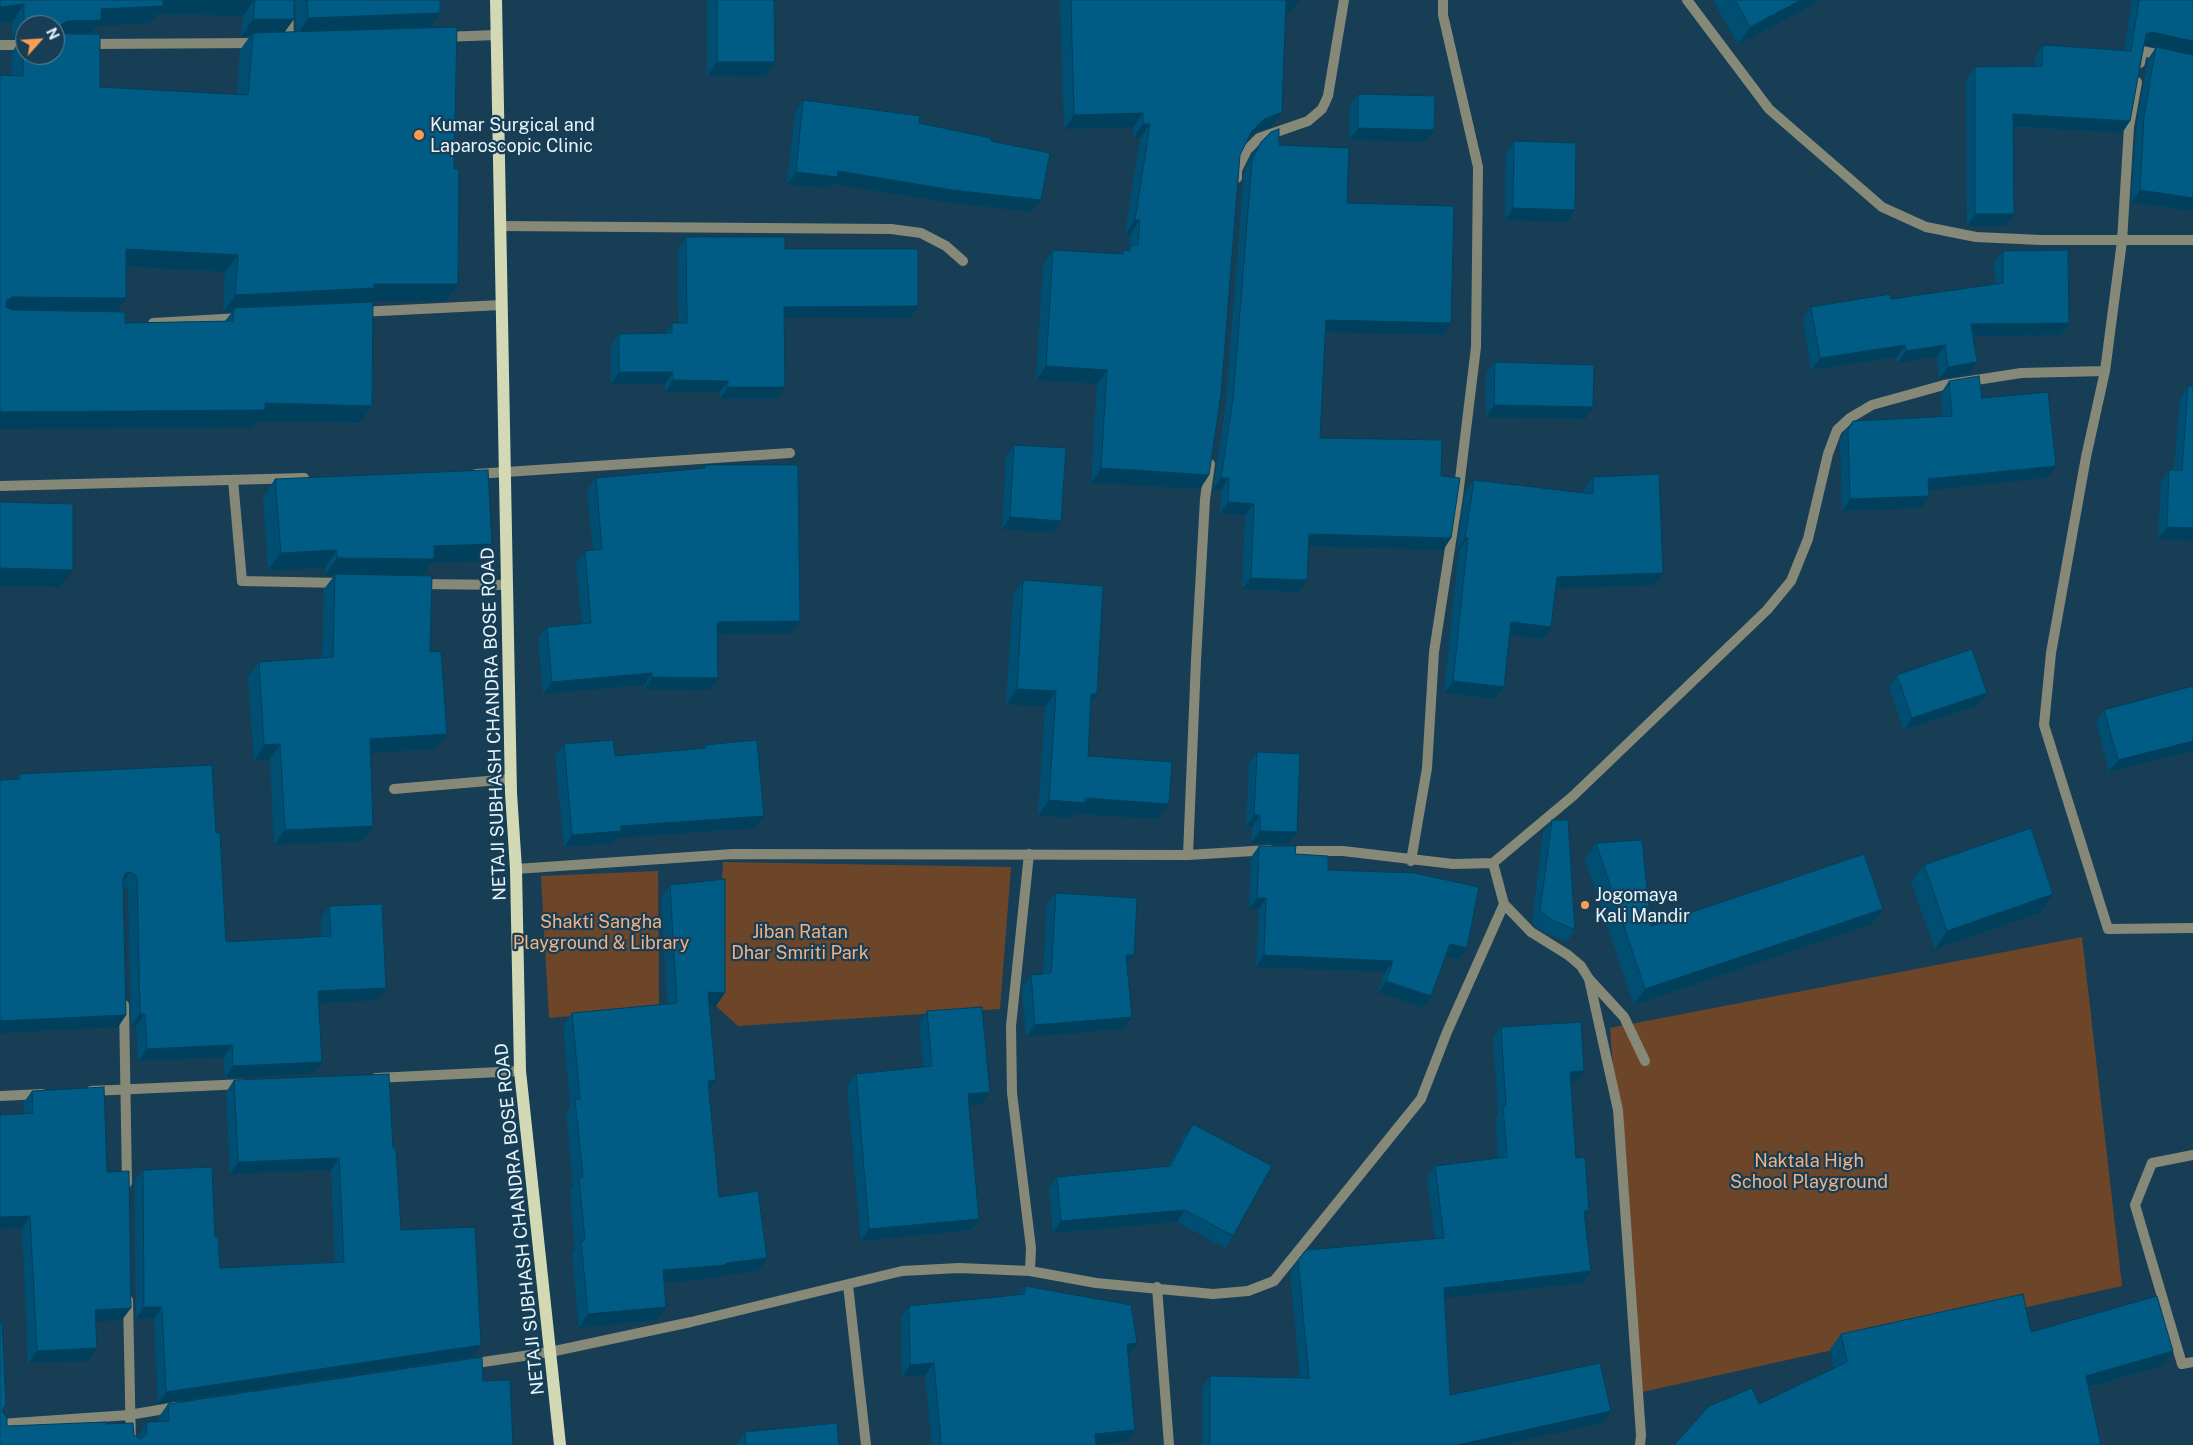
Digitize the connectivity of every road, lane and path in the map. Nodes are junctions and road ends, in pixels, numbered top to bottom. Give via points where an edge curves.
1 (288, 0) edge
2 (496, 0) edge
3 (1344, 0) edge
4 (1443, 0) edge
5 (1687, 0) edge
6 (497, 35) junction
7 (427, 38) edge
8 (74, 44) edge
9 (0, 45) edge
10 (15, 45) edge
11 (2176, 58) edge
12 (1236, 189) edge
13 (500, 226) junction
14 (2193, 240) edge
15 (2122, 241) junction
16 (963, 261) dead end
17 (501, 305) junction
18 (351, 313) edge
19 (252, 318) edge
20 (142, 323) edge
21 (2105, 371) junction
22 (790, 453) dead end
23 (1212, 454) edge
24 (505, 473) junction
25 (466, 474) edge
26 (310, 478) edge
27 (233, 480) junction
28 (0, 486) edge
29 (351, 583) edge
30 (411, 584) edge
31 (507, 585) junction
32 (511, 779) junction
33 (394, 789) dead end
34 (1029, 854) junction
35 (1188, 855) junction
36 (1411, 860) junction
37 (1493, 863) junction
38 (516, 869) junction
39 (1504, 904) junction
40 (2193, 928) edge
41 (1589, 980) junction
42 (123, 990) edge
43 (1645, 1061) dead end
44 (520, 1071) junction
45 (362, 1079) edge
46 (254, 1084) edge
47 (126, 1090) junction
48 (78, 1092) edge
49 (48, 1094) edge
50 (0, 1096) edge
51 (2193, 1155) edge
52 (127, 1198) edge
53 (1030, 1271) junction
54 (848, 1285) junction
55 (128, 1286) edge
56 (1157, 1287) junction
57 (550, 1352) junction
58 (2193, 1362) edge
59 (462, 1365) edge
60 (188, 1406) edge
61 (129, 1414) junction
62 (0, 1424) edge
63 (131, 1445) edge
64 (560, 1445) edge
65 (866, 1445) edge
66 (1169, 1445) edge
67 (1640, 1445) edge

1 - 8 street via 284,43
2 - 6 main road, NETAJI SUBHASH CHANDRA BOSE ROAD
3 - 12 street via 1328,96 1322,109 1308,121 1260,138 1246,150 1237,170
4 - 36 street via 1443,15 1478,167 1476,347 1434,652 1427,768
5 - 15 street via 1769,109 1882,207 1926,227 1976,237
6 - 7 street
6 - 13 main road, NETAJI SUBHASH CHANDRA BOSE ROAD
9 - 10 street
11 - 15 street via 2142,51 2130,127
13 - 16 street via 891,229 921,233 946,246
13 - 17 main road, NETAJI SUBHASH CHANDRA BOSE ROAD
14 - 15 street
15 - 21 street
17 - 18 street
17 - 24 main road, NETAJI SUBHASH CHANDRA BOSE ROAD
19 - 20 street
21 - 37 street via 2021,373 1944,385 1872,405 1850,418 1837,430 1828,454 1808,539 1791,581 1767,610 1572,796
21 - 40 street via 2051,653 2044,725 2108,929
22 - 24 street
23 - 35 street via 1205,499
24 - 25 street
24 - 31 main road, NETAJI SUBHASH CHANDRA BOSE ROAD
26 - 27 street
27 - 28 street
27 - 29 street via 242,581
30 - 31 street
31 - 32 main road, NETAJI SUBHASH CHANDRA BOSE ROAD
32 - 33 street
32 - 38 main road, NETAJI SUBHASH CHANDRA BOSE ROAD
34 - 35 street
34 - 38 street via 734,854
34 - 53 street via 1011,1026 1012,1094 1031,1248
35 - 36 street via 1251,850 1342,851
36 - 37 street
37 - 39 street
38 - 44 main road, NETAJI SUBHASH CHANDRA BOSE ROAD
39 - 41 street via 1531,932 1581,966
39 - 56 street via 1447,1032 1421,1100 1274,1282 1248,1291 1213,1294
41 - 43 street via 1624,1017
41 - 67 street via 1618,1110
42 - 47 street
44 - 45 street
44 - 57 main road, NETAJI SUBHASH CHANDRA BOSE ROAD
46 - 47 street
47 - 48 street
47 - 52 street
49 - 50 street
51 - 58 street via 2152,1163 2135,1204 2182,1364
53 - 54 street via 959,1268 902,1271
53 - 56 street via 1096,1283
54 - 57 street
54 - 65 street
55 - 61 street
56 - 66 street
57 - 59 street
57 - 64 main road, NETAJI SUBHASH CHANDRA BOSE ROAD
60 - 61 street
61 - 62 street
61 - 63 street

